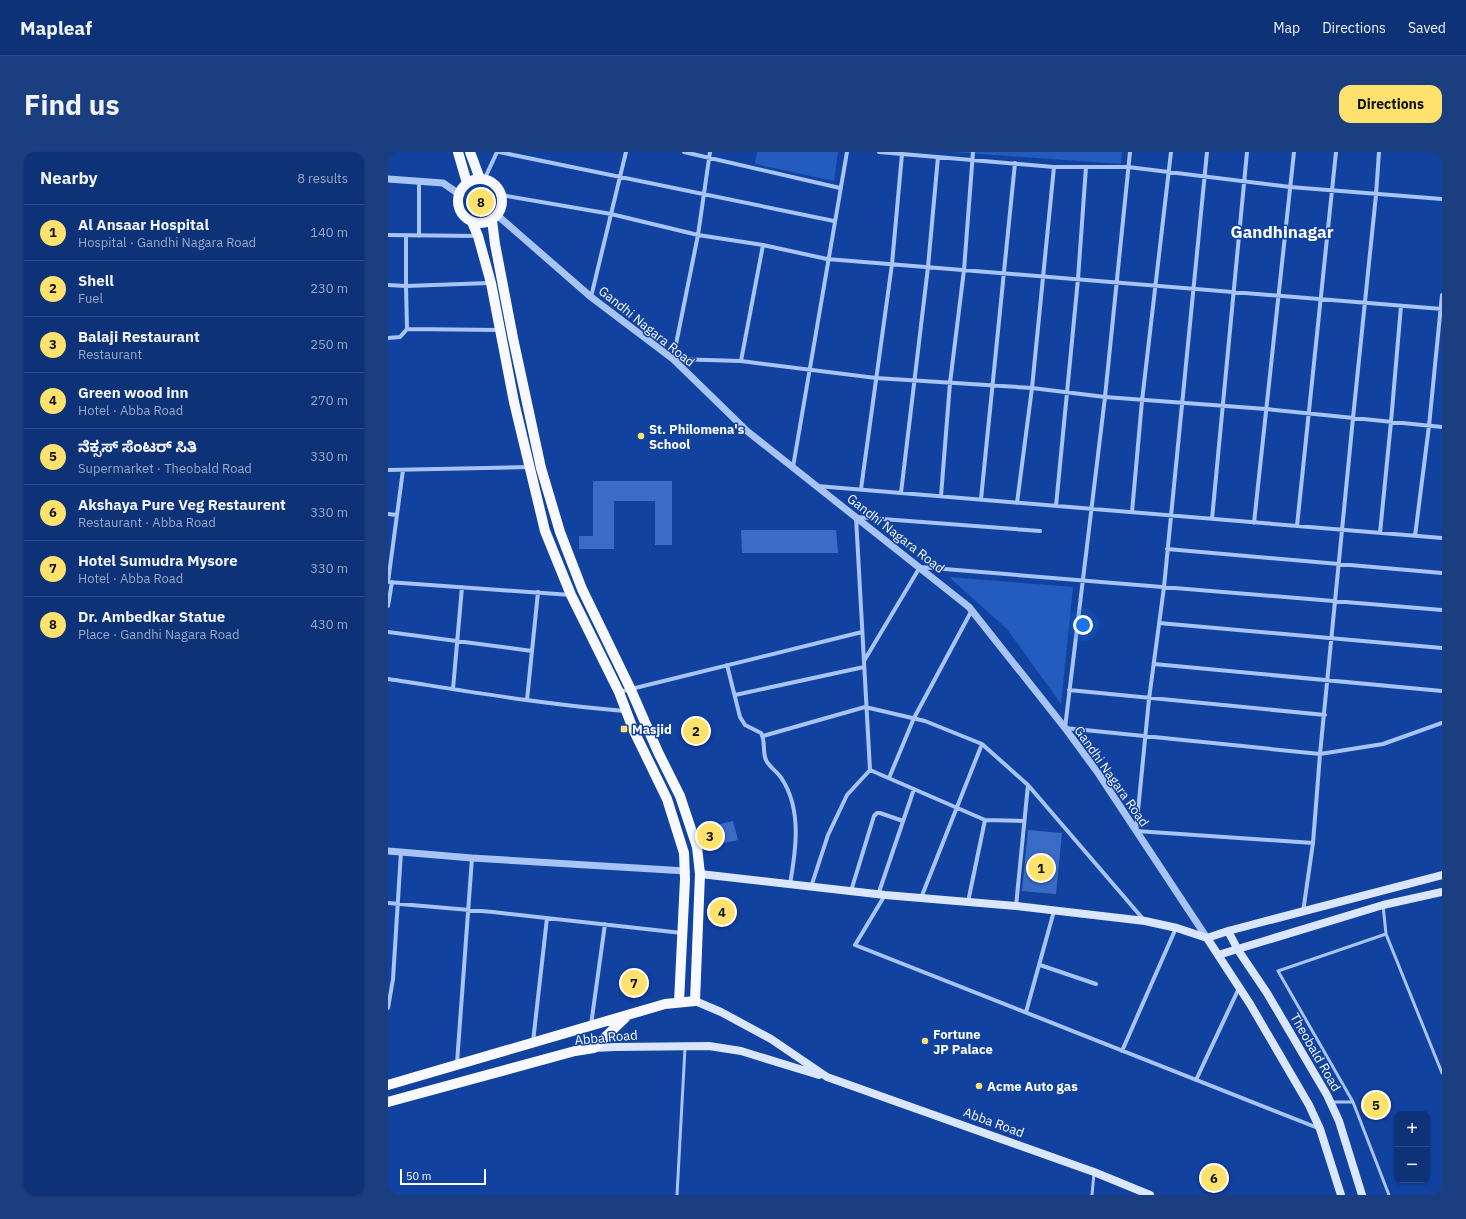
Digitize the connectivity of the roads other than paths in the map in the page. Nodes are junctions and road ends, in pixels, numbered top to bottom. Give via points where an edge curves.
1 (458, 152) edge
2 (470, 152) edge
3 (498, 152) edge
4 (626, 152) edge
5 (684, 152) edge
6 (710, 152) edge
7 (847, 152) edge
8 (879, 152) edge
9 (973, 152) edge
10 (1130, 152) edge
11 (1172, 152) edge
12 (1207, 152) edge
13 (1247, 152) edge
14 (1294, 152) edge
15 (1336, 152) edge
16 (1379, 152) edge
17 (902, 154) junction
18 (938, 157) junction
19 (709, 158) junction
20 (973, 160) junction
21 (1015, 163) junction
22 (1054, 167) junction
23 (1086, 167) junction
24 (1128, 167) junction
25 (1169, 172) junction
26 (620, 176) junction
27 (1205, 176) junction
28 (388, 179) edge
29 (482, 180) junction
30 (419, 181) junction
31 (1244, 182) junction
32 (467, 183) junction
33 (1290, 187) junction
34 (840, 188) junction
35 (1332, 191) junction
36 (459, 194) junction
37 (705, 194) junction
38 (501, 195) junction
39 (1376, 195) junction
40 (1442, 199) edge
41 (611, 214) junction
42 (494, 218) junction
43 (834, 221) junction
44 (472, 222) junction
45 (698, 234) junction
46 (388, 235) edge
47 (406, 236) junction
48 (419, 236) junction
49 (478, 236) junction
50 (763, 245) junction
51 (827, 259) junction
52 (892, 264) junction
53 (928, 267) junction
54 (964, 270) junction
55 (1004, 273) junction
56 (1043, 276) junction
57 (1078, 279) junction
58 (1117, 282) junction
59 (491, 283) junction
60 (388, 285) edge
61 (1156, 285) junction
62 (406, 286) junction
63 (1194, 288) junction
64 (1235, 292) junction
65 (1442, 295) edge
66 (1279, 296) junction
67 (591, 297) junction
68 (1320, 299) junction
69 (1365, 302) junction
70 (1401, 306) junction
71 (1441, 309) edge
72 (407, 329) junction
73 (501, 330) junction
74 (388, 338) edge
75 (672, 359) junction
76 (741, 361) junction
77 (810, 370) junction
78 (876, 378) junction
79 (914, 381) junction
80 (950, 383) junction
81 (992, 386) junction
82 (1032, 388) junction
83 (1066, 392) junction
84 (1106, 397) junction
85 (1143, 400) junction
86 (1182, 403) junction
87 (1224, 406) junction
88 (1266, 409) junction
89 (1309, 414) junction
90 (1353, 418) junction
91 (1391, 422) junction
92 (1429, 426) junction
93 (1442, 427) edge
94 (530, 467) junction
95 (793, 467) junction
96 (388, 470) edge
97 (403, 470) junction
98 (816, 486) junction
99 (861, 489) junction
100 (902, 493) junction
101 (941, 496) junction
102 (981, 500) junction
103 (1017, 502) junction
104 (1056, 506) junction
105 (1091, 509) junction
106 (1132, 512) junction
107 (388, 514) edge
108 (397, 515) junction
109 (1171, 516) junction
110 (856, 517) junction
111 (1212, 519) junction
112 (1254, 523) junction
113 (1297, 526) junction
114 (1342, 530) junction
115 (1040, 531) dead end
116 (1380, 533) junction
117 (1415, 536) junction
118 (1442, 538) edge
119 (1167, 549) junction
120 (1339, 563) junction
121 (920, 567) junction
122 (1442, 573) edge
123 (1082, 581) junction
124 (392, 582) junction
125 (462, 587) junction
126 (1164, 587) junction
127 (538, 592) junction
128 (571, 594) junction
129 (1336, 601) junction
130 (388, 606) edge
131 (972, 610) junction
132 (1442, 610) edge
133 (1159, 623) junction
134 (388, 632) edge
135 (862, 632) junction
136 (1332, 638) junction
137 (457, 641) junction
138 (1442, 648) edge
139 (532, 651) junction
140 (864, 661) junction
141 (1154, 664) junction
142 (727, 665) junction
143 (864, 667) junction
144 (388, 679) edge
145 (1328, 680) junction
146 (453, 689) junction
147 (631, 690) junction
148 (1068, 690) junction
149 (1442, 691) edge
150 (619, 692) junction
151 (735, 695) junction
152 (1149, 699) junction
153 (527, 700) junction
154 (866, 707) junction
155 (626, 712) junction
156 (1325, 715) junction
157 (914, 718) junction
158 (1442, 723) edge
159 (1065, 728) junction
160 (763, 736) junction
161 (1145, 736) junction
162 (982, 744) junction
163 (1320, 754) junction
164 (870, 770) junction
165 (889, 778) junction
166 (1028, 785) junction
167 (914, 789) junction
168 (956, 808) junction
169 (985, 820) junction
170 (903, 821) junction
171 (1024, 822) junction
172 (1136, 831) junction
173 (1313, 843) junction
174 (388, 851) edge
175 (401, 852) junction
176 (472, 858) junction
177 (686, 871) junction
178 (700, 874) junction
179 (1442, 875) edge
180 (790, 884) junction
181 (811, 887) junction
182 (850, 891) junction
183 (1442, 892) edge
184 (881, 895) junction
185 (921, 898) junction
186 (968, 902) junction
187 (388, 903) edge
188 (398, 904) junction
189 (1016, 906) junction
190 (1382, 906) junction
191 (468, 910) junction
192 (1054, 910) junction
193 (1303, 912) junction
194 (547, 918) junction
195 (1144, 920) junction
196 (605, 924) junction
197 (1177, 928) junction
198 (1228, 931) junction
199 (682, 933) junction
200 (1386, 934) junction
201 (1207, 938) junction
202 (1238, 950) junction
203 (1218, 955) junction
204 (1040, 965) junction
205 (1096, 984) dead end
206 (1239, 988) junction
207 (695, 1001) junction
208 (679, 1002) junction
209 (388, 1008) edge
210 (1026, 1012) junction
211 (630, 1014) junction
212 (591, 1025) junction
213 (533, 1042) junction
214 (685, 1046) junction
215 (594, 1048) junction
216 (1122, 1050) junction
217 (457, 1064) junction
218 (1442, 1073) edge
219 (827, 1077) junction
220 (1196, 1080) junction
221 (388, 1085) edge
222 (388, 1102) edge
223 (1330, 1102) junction
224 (1353, 1102) junction
225 (1320, 1129) junction
226 (1094, 1172) junction
227 (677, 1195) edge
228 (1092, 1195) edge
229 (1150, 1195) edge
230 (1341, 1195) edge
231 (1362, 1195) edge
232 (1388, 1195) edge

1 - 32 main road
2 - 29 main road
3 - 26 street
3 - 29 street
4 - 26 street
5 - 19 street
6 - 19 street
7 - 34 street
8 - 17 street
9 - 20 street
10 - 24 street
11 - 25 street
12 - 27 street
13 - 31 street
14 - 33 street
15 - 35 street
16 - 39 street
17 - 18 street
17 - 52 street
18 - 20 street
18 - 53 street
19 - 34 street
19 - 37 street
20 - 21 street
20 - 54 street
21 - 22 street
21 - 55 street
22 - 23 street
22 - 56 street
23 - 24 street
23 - 57 street
24 - 25 street
24 - 58 street
25 - 27 street
25 - 61 street
26 - 37 street
26 - 41 street
27 - 31 street
27 - 63 street
28 - 30 street
29 - 32 main road
29 - 38 main road via 495,185
30 - 36 street via 443,183
30 - 48 street
31 - 33 street
31 - 64 street
32 - 36 main road
33 - 35 street
33 - 66 street
34 - 43 street
35 - 39 street
35 - 68 street
36 - 44 main road via 458,205 463,215
37 - 43 street
37 - 45 street
38 - 41 street
38 - 42 main road via 501,206
39 - 40 street
39 - 69 street
41 - 45 street
41 - 67 street
42 - 44 main road via 482,223
42 - 67 street, Gandhi Nagara Road
42 - 147 main road via 495,244 541,468 560,532 582,589
43 - 51 street
44 - 49 main road
45 - 50 street
45 - 75 street
46 - 47 street
47 - 48 street
47 - 62 street
48 - 49 street
49 - 59 main road
50 - 51 street
50 - 76 street
51 - 52 street
51 - 77 street
52 - 53 street
52 - 78 street
53 - 54 street
53 - 79 street
54 - 55 street
54 - 80 street
55 - 56 street
55 - 81 street
56 - 57 street
56 - 82 street
57 - 58 street
57 - 83 street
58 - 61 street
58 - 84 street
59 - 62 street
59 - 73 main road
60 - 62 street
61 - 63 street
61 - 85 street
62 - 72 street
63 - 64 street
63 - 86 street
64 - 66 street
64 - 87 street
65 - 71 street
66 - 68 street
66 - 88 street
67 - 75 street, Gandhi Nagara Road
68 - 69 street
68 - 89 street
69 - 70 street
69 - 90 street
70 - 71 street
70 - 91 street
71 - 92 street
72 - 73 street
72 - 74 street via 400,337
73 - 94 main road via 514,402
75 - 76 street
75 - 95 street, Gandhi Nagara Road via 747,431
76 - 77 street
77 - 78 street
77 - 95 street
78 - 79 street
78 - 99 street
79 - 80 street
79 - 100 street
80 - 81 street
80 - 101 street
81 - 82 street
81 - 102 street
82 - 83 street
82 - 103 street
83 - 84 street
83 - 104 street
84 - 85 street
84 - 105 street
85 - 86 street
85 - 106 street
86 - 87 street
86 - 109 street
87 - 88 street
87 - 111 street
88 - 89 street
88 - 112 street
89 - 90 street
89 - 113 street
90 - 91 street
90 - 114 street
91 - 92 street
91 - 116 street
92 - 93 street
92 - 117 street
94 - 97 street
94 - 128 main road via 545,531
95 - 98 street, Gandhi Nagara Road
96 - 97 street
97 - 108 street
98 - 99 street
98 - 110 street, Gandhi Nagara Road
99 - 100 street
100 - 101 street
101 - 102 street
102 - 103 street
103 - 104 street
104 - 105 street
105 - 106 street
105 - 123 street
106 - 109 street
107 - 108 street
108 - 124 street via 388,582
109 - 111 street
109 - 119 street
110 - 115 street
110 - 121 street, Gandhi Nagara Road
110 - 135 street
111 - 112 street
112 - 113 street
113 - 114 street
114 - 116 street
114 - 120 street
116 - 117 street
117 - 118 street
119 - 120 street
119 - 126 street
120 - 122 street
120 - 129 street
121 - 123 street
121 - 131 street, Gandhi Nagara Road
121 - 140 street
123 - 126 street
123 - 148 street
124 - 125 street
124 - 130 street
125 - 127 street
125 - 137 street
126 - 129 street
126 - 133 street
127 - 128 street
127 - 139 street
128 - 150 main road
129 - 132 street
129 - 136 street
131 - 157 street
131 - 159 street, Gandhi Nagara Road
133 - 136 street
133 - 141 street
134 - 137 street
135 - 140 street
135 - 142 street
136 - 138 street
136 - 145 street
137 - 139 street
137 - 146 street
139 - 153 street
140 - 143 street
141 - 145 street
141 - 152 street
142 - 147 street
142 - 151 street
143 - 151 street
143 - 154 street
144 - 146 street
145 - 149 street
145 - 156 street
146 - 153 street
147 - 150 street
147 - 178 main road via 680,796 697,847
148 - 152 street
148 - 159 street
150 - 155 main road
151 - 160 street via 740,718 745,725
152 - 156 street
152 - 161 street
153 - 155 street
154 - 157 street
154 - 160 street
154 - 164 street
155 - 177 main road via 666,799 684,853
156 - 163 street
157 - 162 street
157 - 165 street
158 - 163 street via 1383,744
159 - 161 street
159 - 172 street, Gandhi Nagara Road
160 - 180 street via 766,760 782,778 791,796 794,810 795,851
161 - 163 street
161 - 172 street
162 - 166 street
162 - 168 street
163 - 173 street
164 - 165 street
164 - 181 street via 847,795 828,835
165 - 167 street
166 - 171 street
166 - 195 street
167 - 168 street
167 - 170 street
168 - 169 street
168 - 185 street
169 - 171 street
169 - 186 street
170 - 182 street via 880,813 874,816
170 - 184 street
171 - 189 street
172 - 173 street
172 - 201 street, Gandhi Nagara Road
173 - 193 street
174 - 175 street
175 - 176 street
175 - 188 street
176 - 177 street
176 - 191 street
177 - 199 main road
178 - 180 main road
178 - 207 main road
179 - 193 main road
180 - 181 main road
181 - 182 main road
182 - 184 main road
183 - 190 main road
184 - 185 main road
184 - 210 street via 855,945
185 - 186 main road
186 - 189 main road
187 - 188 street
188 - 191 street
188 - 209 street via 393,979
189 - 192 main road
190 - 200 lane
190 - 202 main road
191 - 194 street
191 - 217 street
192 - 195 main road
192 - 204 street
193 - 198 main road
194 - 196 street
194 - 213 street
195 - 197 main road
196 - 199 street
196 - 212 street
197 - 201 main road
197 - 216 street
198 - 201 main road
198 - 202 main road, Theobald Road
199 - 208 main road
200 - 218 lane
200 - 224 lane via 1278,971
201 - 203 main road
202 - 203 main road
202 - 223 main road, Theobald Road via 1267,993
203 - 206 main road
204 - 205 street
204 - 210 street
206 - 220 street
206 - 225 main road via 1309,1105
207 - 208 main road
207 - 219 main road, Abba Road via 771,1039
208 - 211 main road
210 - 216 street
211 - 212 main road
211 - 215 main road
212 - 213 main road
213 - 217 main road
214 - 215 main road, Abba Road
214 - 219 main road, Abba Road via 741,1050
214 - 227 lane
215 - 222 main road, Abba Road
216 - 220 street
217 - 221 main road
219 - 226 main road, Abba Road
220 - 225 street
223 - 224 lane
223 - 231 main road, Theobald Road via 1339,1121
224 - 232 lane
225 - 230 main road
226 - 228 lane
226 - 229 main road, Abba Road

